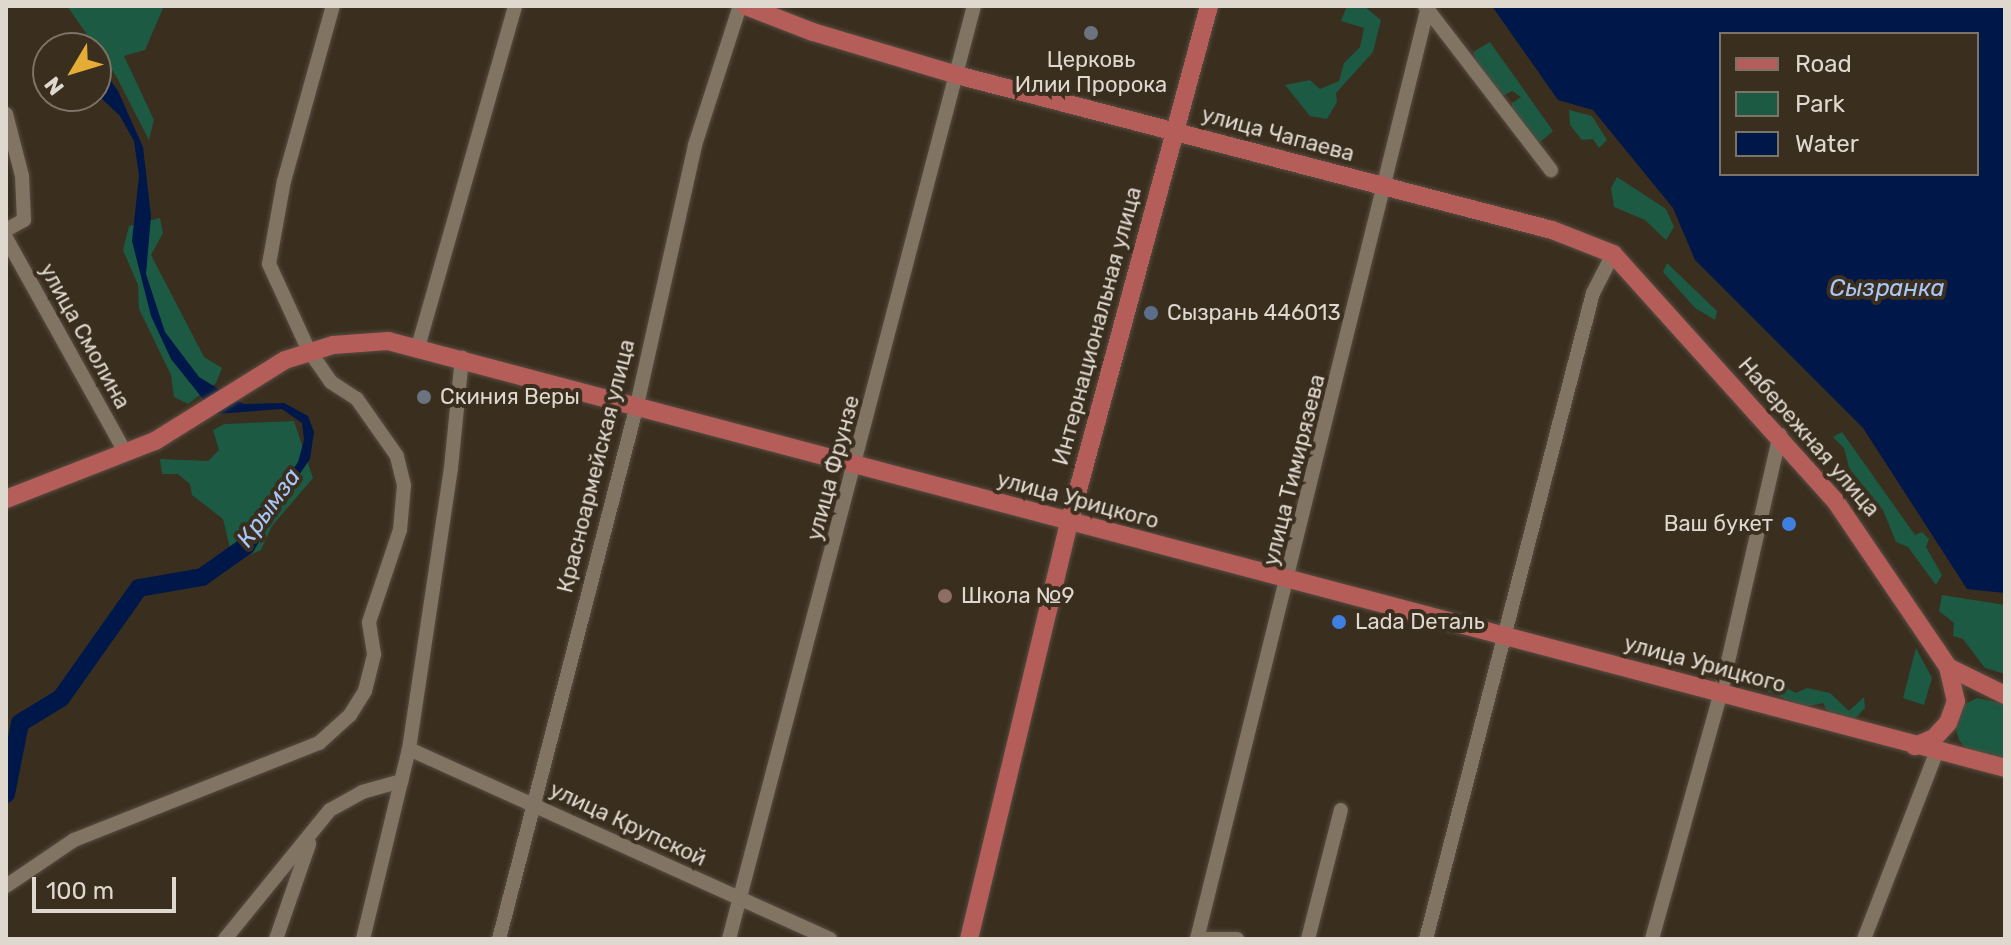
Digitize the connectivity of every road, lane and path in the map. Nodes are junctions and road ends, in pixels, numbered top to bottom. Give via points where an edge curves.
1 (333, 6) edge
2 (515, 6) edge
3 (740, 6) edge
4 (746, 6) edge
5 (974, 6) edge
6 (1209, 6) edge
7 (1426, 8) edge
8 (957, 75) junction
9 (6, 114) edge
10 (1173, 131) junction
11 (1551, 170) dead end
12 (1385, 187) junction
13 (6, 230) edge
14 (6, 238) edge
15 (1613, 254) junction
16 (418, 347) junction
17 (309, 351) junction
18 (462, 358) junction
19 (637, 405) junction
20 (1780, 434) junction
21 (126, 454) junction
22 (856, 467) junction
23 (6, 499) edge
24 (1069, 523) junction
25 (1289, 582) junction
26 (1505, 638) junction
27 (1948, 667) junction
28 (1721, 692) junction
29 (1996, 693) edge
30 (1956, 701) junction
31 (1948, 723) junction
32 (1915, 746) junction
33 (409, 749) junction
34 (1937, 751) junction
35 (1970, 759) junction
36 (2005, 768) edge
37 (402, 781) junction
38 (532, 803) junction
39 (1341, 810) dead end
40 (312, 836) junction
41 (6, 886) edge
42 (739, 901) junction
43 (225, 939) edge
44 (276, 939) edge
45 (363, 939) edge
46 (499, 939) edge
47 (729, 939) edge
48 (830, 939) edge
49 (969, 939) edge
50 (1197, 939) edge
51 (1206, 939) edge
52 (1237, 939) edge
53 (1308, 939) edge
54 (1426, 939) edge
55 (1652, 939) edge
56 (1864, 939) edge

1 - 17 street via 284,181 269,264
2 - 16 street
3 - 19 street, Красноармейская улица via 695,145
4 - 8 main road, улица Чапаева
5 - 8 street, улица Фрунзе
6 - 10 main road, Интернациональная улица
7 - 11 street
7 - 12 street, улица Тимирязева
8 - 10 main road, улица Чапаева
8 - 22 street, улица Фрунзе
9 - 13 street via 22,176 24,220
10 - 12 main road, улица Чапаева
10 - 24 main road, Интернациональная улица
12 - 15 main road, улица Чапаева via 1562,232
12 - 25 street, улица Тимирязева
14 - 21 street, улица Смолина
15 - 20 main road, Набережная улица
15 - 26 street via 1593,293
16 - 17 main road, улица Урицкого via 377,342
16 - 18 main road, улица Урицкого
17 - 21 main road, улица Урицкого via 234,388
17 - 41 street via 331,382 357,399 382,429 397,456 404,485 400,530 369,622 374,654 357,707 305,750 74,840
18 - 19 main road, улица Урицкого
18 - 33 street
19 - 22 main road, улица Урицкого
19 - 38 street, Красноармейская улица
20 - 27 main road, Набережная улица via 1867,541
20 - 28 street
21 - 23 main road, улица Урицкого
22 - 24 main road, улица Урицкого
22 - 42 street, улица Фрунзе
24 - 25 main road, улица Урицкого
24 - 49 main road, Интернациональная улица
25 - 26 main road, улица Урицкого
25 - 50 street, улица Тимирязева
26 - 28 main road, улица Урицкого
26 - 54 street
27 - 29 main road
27 - 30 main road
28 - 32 main road, улица Урицкого
28 - 55 street
29 - 30 main road
30 - 31 main road
31 - 32 main road via 1937,736
31 - 35 main road via 1952,739
32 - 34 main road, улица Урицкого
33 - 37 street
33 - 38 street, улица Крупской
34 - 35 main road, улица Урицкого
34 - 56 street
35 - 36 main road
37 - 40 street via 362,792 330,810
37 - 45 street
38 - 42 street, улица Крупской
38 - 46 street, Красноармейская улица
39 - 53 street
40 - 43 street
40 - 44 street
42 - 47 street, улица Фрунзе
42 - 48 street, улица Крупской
51 - 52 street

